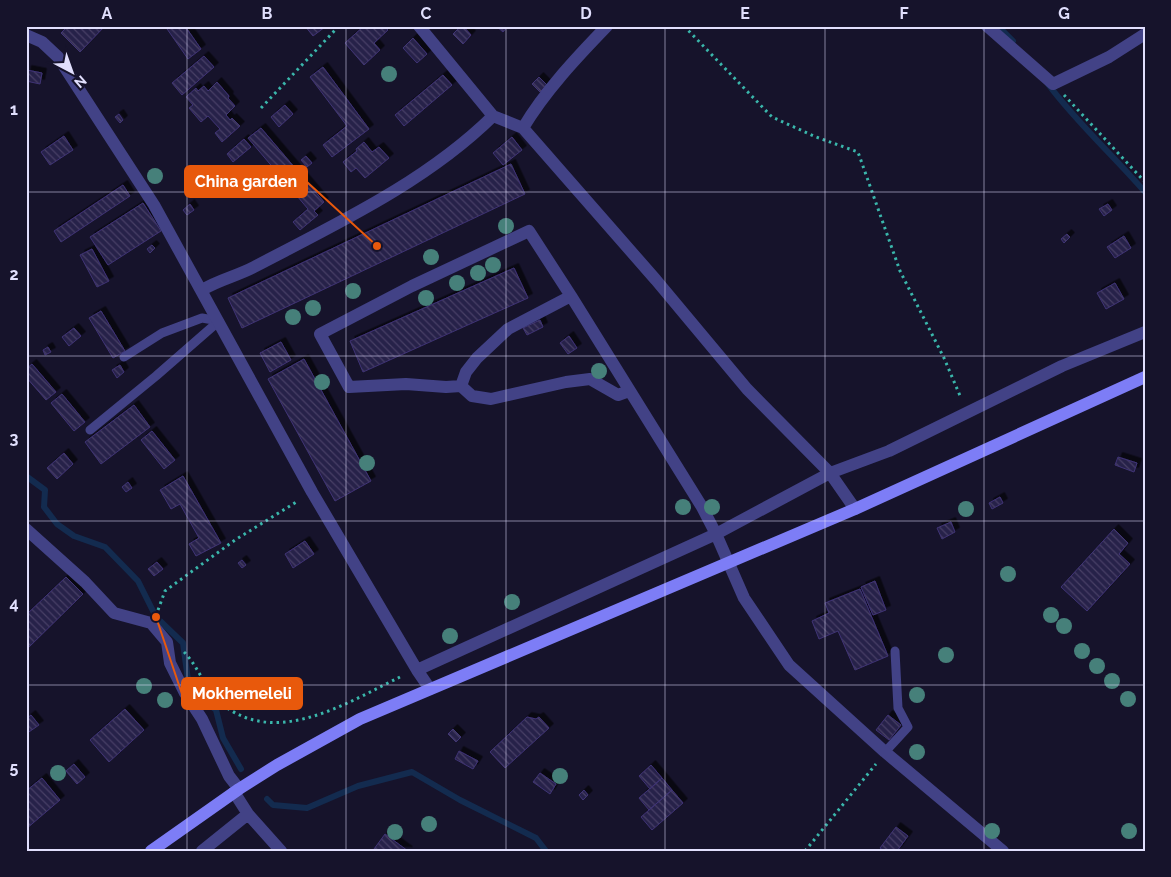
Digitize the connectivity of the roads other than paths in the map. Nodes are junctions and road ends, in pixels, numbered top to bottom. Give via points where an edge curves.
1 (419, 26) edge
2 (606, 26) edge
3 (987, 26) edge
4 (1145, 34) edge
5 (26, 36) edge
6 (493, 116) junction
7 (523, 128) junction
8 (202, 290) junction
9 (570, 296) junction
10 (219, 321) junction
11 (1145, 332) edge
12 (124, 357) dead end
13 (1145, 377) edge
14 (462, 386) junction
15 (629, 392) junction
16 (90, 430) dead end
17 (830, 473) junction
18 (855, 509) junction
19 (26, 529) edge
20 (716, 534) junction
21 (729, 564) junction
22 (895, 651) dead end
23 (417, 670) junction
24 (430, 689) junction
25 (886, 752) junction
26 (236, 790) junction
27 (248, 814) junction
28 (151, 851) edge
29 (202, 851) edge
30 (281, 851) edge
31 (1003, 851) edge

1 - 6 street
2 - 7 street
3 - 4 street via 1053,84 1109,57
5 - 8 street via 42,42 58,57 154,205
6 - 7 street
6 - 8 street via 473,136 422,174 325,230
7 - 17 street via 747,389
8 - 10 street
9 - 14 street via 508,329 477,358 466,372
9 - 14 street via 528,231 320,334 349,387
9 - 15 street
10 - 12 lane via 202,318 162,333
10 - 16 lane
10 - 23 street via 312,492
11 - 17 street via 1062,366 889,451
13 - 18 main road
14 - 15 street via 472,396 491,399 590,379 618,395
15 - 20 street
17 - 18 street
17 - 20 street
18 - 21 main road
19 - 26 street via 114,613 151,624 167,642 170,663 202,719
20 - 21 street
20 - 23 street
21 - 24 main road
21 - 25 street via 744,598 789,665
22 - 25 lane via 898,708 908,727
23 - 24 street
24 - 26 main road via 360,719
25 - 31 street
26 - 27 street
26 - 28 main road
27 - 29 street
27 - 30 street

